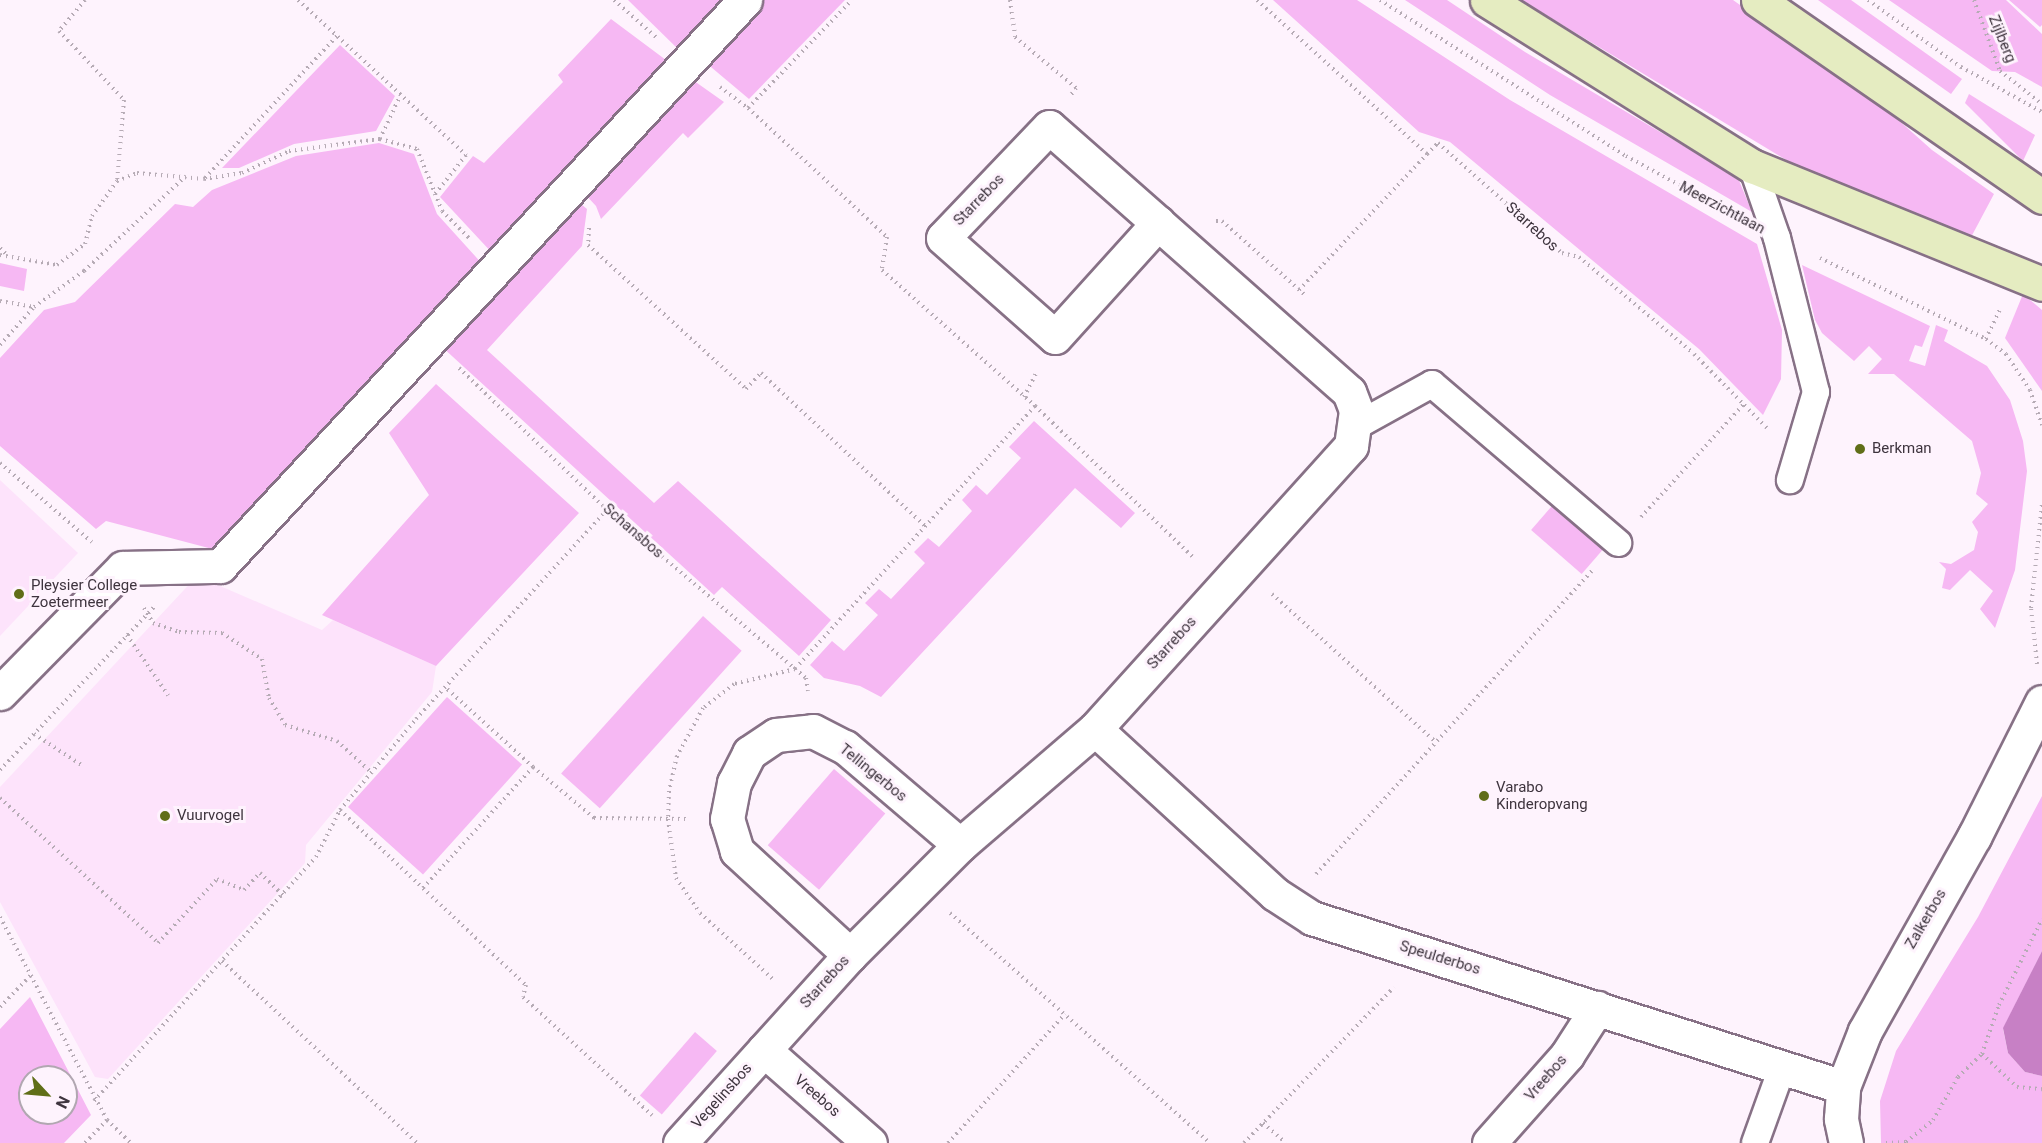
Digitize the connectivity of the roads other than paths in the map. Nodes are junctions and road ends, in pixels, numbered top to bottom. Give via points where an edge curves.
1 (745, 0) edge
2 (1487, 0) edge
3 (1758, 0) edge
4 (1752, 166) junction
5 (2042, 197) edge
6 (1158, 224) junction
7 (2042, 284) edge
8 (1356, 426) junction
9 (1790, 480) road end
10 (1618, 543) road end
11 (0, 693) edge
12 (2042, 702) edge
13 (1095, 729) junction
14 (960, 845) junction
15 (850, 955) junction
16 (1597, 1008) junction
17 (764, 1050) junction
18 (1782, 1068) junction
19 (1844, 1087) junction
20 (681, 1142) edge
21 (870, 1143) edge
22 (1489, 1143) edge
23 (1755, 1143) edge
24 (1846, 1143) edge

1 - 11 street via 220,566 123,568
2 - 4 street
3 - 5 street
4 - 7 street
4 - 9 lane via 1777,238 1816,392
6 - 6 street, Starrebos via 1049,127 944,238 1055,337
6 - 8 street via 1349,392 1356,410
8 - 10 lane via 1432,384
8 - 13 street, Starrebos via 1351,446
12 - 19 street, Zalkerbos via 1974,837 1866,1031
13 - 14 street, Starrebos
13 - 16 street, Speulderbos via 1290,904 1312,918
14 - 15 street, Starrebos
14 - 15 street, Tellingerbos via 845,747 813,731 776,735 749,753 734,783 727,819 737,851
15 - 17 street, Starrebos
16 - 18 street, Speulderbos
16 - 22 street, Vreebos via 1567,1055
17 - 20 street, Vegelinsbos
17 - 21 street, Vreebos
18 - 19 street, Speulderbos
18 - 23 lane
19 - 24 street, Zalkerbos via 1841,1119

